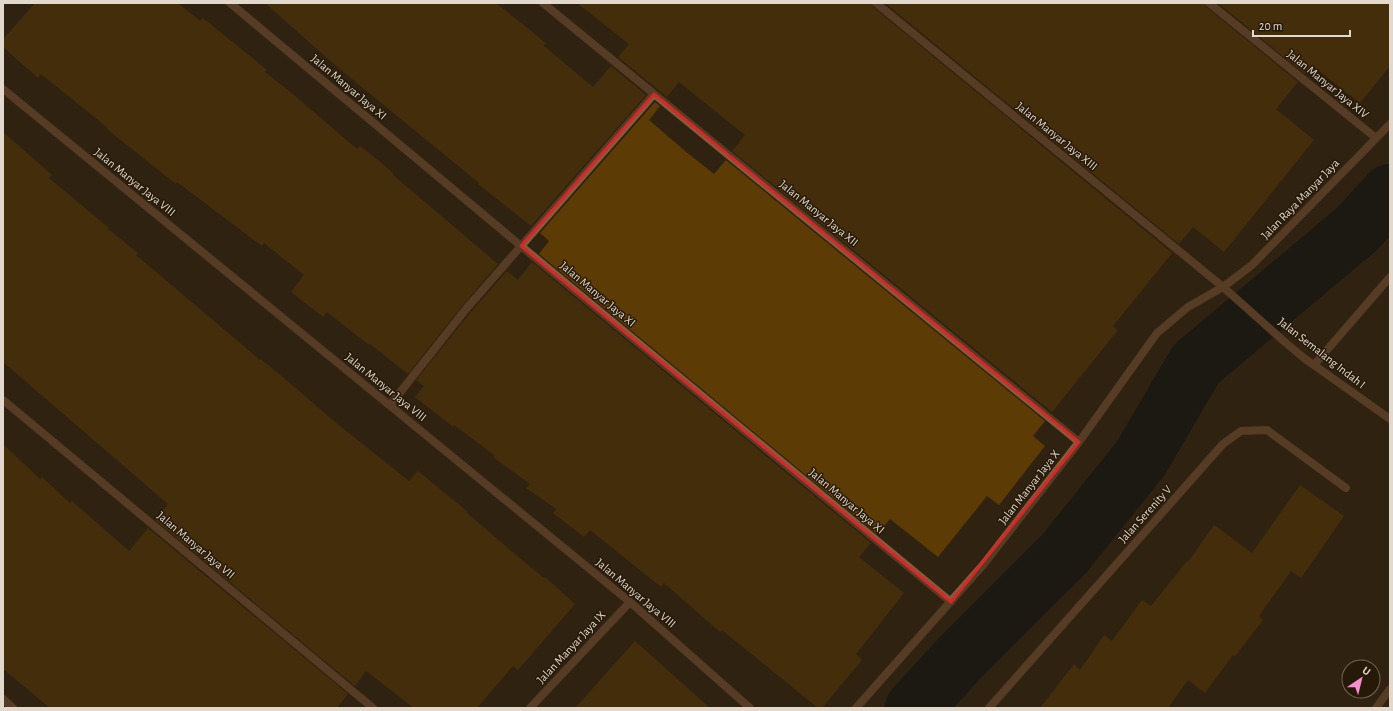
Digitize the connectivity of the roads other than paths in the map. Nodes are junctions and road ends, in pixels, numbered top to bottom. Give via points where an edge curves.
1 (230, 3) edge
2 (543, 3) edge
3 (876, 3) edge
4 (1209, 3) edge
5 (3, 89) edge
6 (654, 94) junction
7 (1390, 124) edge
8 (1376, 138) junction
9 (521, 246) junction
10 (1390, 277) edge
11 (1223, 287) junction
12 (1314, 365) junction
13 (3, 400) edge
14 (390, 405) junction
15 (1390, 419) edge
16 (1079, 442) junction
17 (1346, 488) dead end
18 (630, 602) junction
19 (951, 602) junction
20 (1390, 689) edge
21 (3, 700) edge
22 (13, 708) edge
23 (373, 708) edge
24 (530, 708) edge
25 (750, 708) edge
26 (856, 708) edge
27 (989, 708) edge
28 (1376, 708) edge

1 - 9 street, Jalan Manyar Jaya XI
2 - 6 street, Jalan Manyar Jaya XII
3 - 11 street, Jalan Manyar Jaya XIII
4 - 8 street, Jalan Manyar Jaya XIV
5 - 14 street, Jalan Manyar Jaya VIII
6 - 9 street
6 - 16 street, Jalan Manyar Jaya XII
7 - 8 street, Jalan Raya Manyar Jaya
8 - 11 street, Jalan Raya Manyar Jaya via 1252,265
9 - 14 street via 466,309
9 - 19 street, Jalan Manyar Jaya XI
10 - 12 street
11 - 12 street, Jalan Semalang Indah I
11 - 16 street, Jalan Manyar Jaya X via 1188,307 1157,333
12 - 15 street, Jalan Semalang Indah I
13 - 23 street, Jalan Manyar Jaya VII
14 - 18 street, Jalan Manyar Jaya VIII
16 - 19 street, Jalan Manyar Jaya X
17 - 27 street, Jalan Serenity V via 1267,430 1242,431 1223,444
18 - 24 street, Jalan Manyar Jaya IX
18 - 25 street, Jalan Manyar Jaya VIII
19 - 26 street, Jalan Manyar Jaya X
20 - 28 street
21 - 22 street

